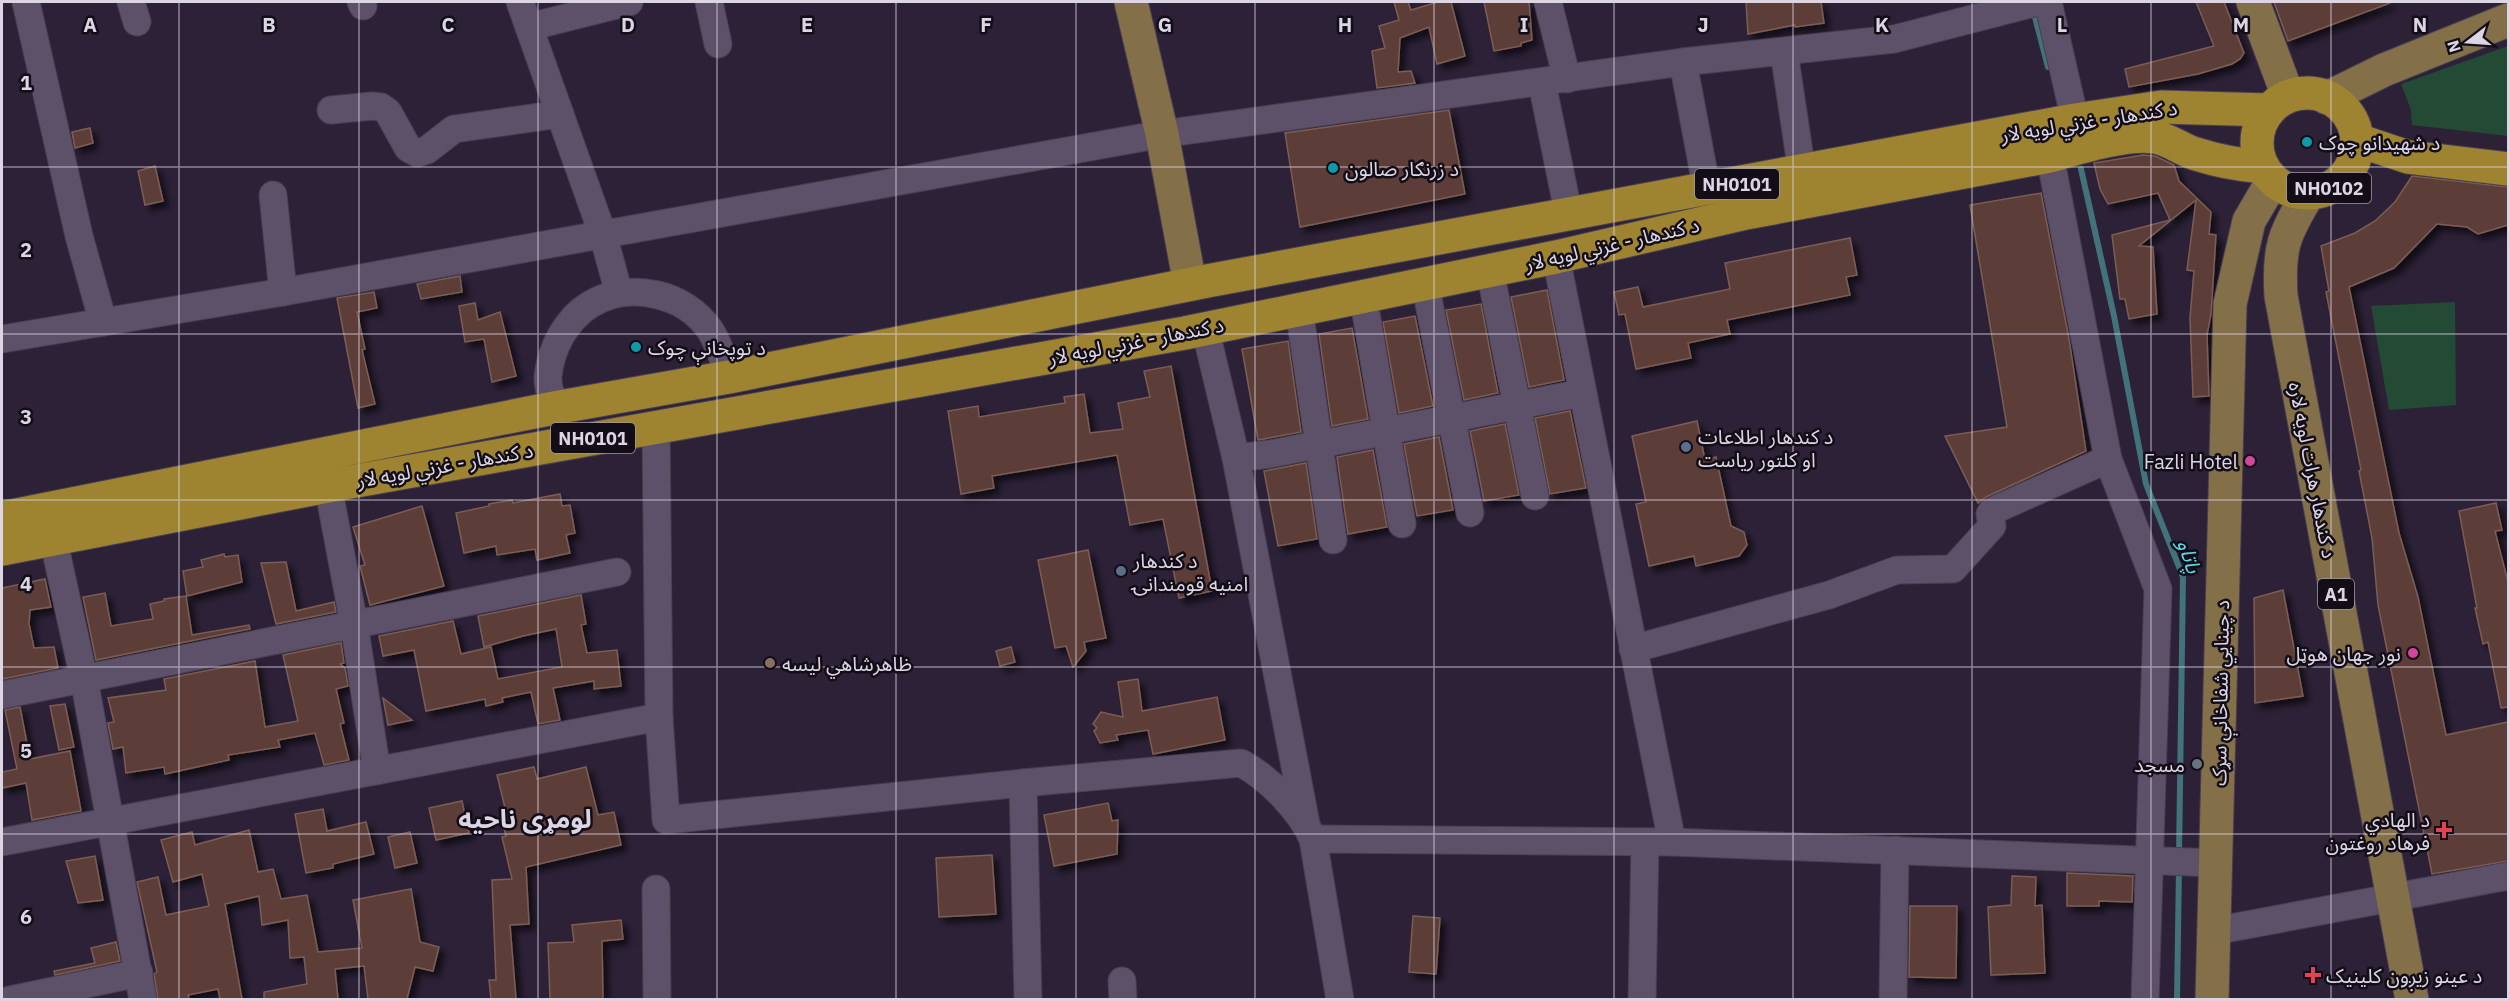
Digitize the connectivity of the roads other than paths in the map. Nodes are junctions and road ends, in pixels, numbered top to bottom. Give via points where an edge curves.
1 (26, 2) edge
2 (520, 2) edge
3 (629, 2) edge
4 (709, 2) edge
5 (1131, 2) edge
6 (1548, 2) edge
7 (2253, 2) edge
8 (2042, 3) edge
9 (1978, 9) edge
10 (2508, 20) edge
11 (529, 27) junction
12 (718, 44) dead end
13 (1784, 52) junction
14 (1683, 62) junction
15 (1554, 81) junction
16 (2327, 98) junction
17 (2279, 103) junction
18 (331, 110) dead end
19 (560, 114) junction
20 (2075, 120) junction
21 (1162, 134) junction
22 (2357, 140) junction
23 (2050, 156) junction
24 (2508, 169) edge
25 (1802, 172) junction
26 (2268, 174) junction
27 (1707, 190) junction
28 (2309, 193) junction
29 (273, 195) dead end
30 (1569, 216) junction
31 (603, 235) junction
32 (1556, 257) junction
33 (1490, 271) junction
34 (1425, 283) junction
35 (1190, 284) junction
36 (283, 292) junction
37 (619, 293) junction
38 (1363, 296) junction
39 (1299, 309) junction
40 (103, 322) junction
41 (1205, 328) junction
42 (2, 339) edge
43 (729, 377) junction
44 (1581, 393) junction
45 (1516, 406) junction
46 (554, 408) junction
47 (1451, 418) junction
48 (656, 427) junction
49 (1387, 431) junction
50 (1319, 444) junction
51 (1236, 458) junction
52 (2108, 459) junction
53 (328, 486) junction
54 (1535, 496) dead end
55 (1470, 513) dead end
56 (2, 518) edge
57 (1402, 524) dead end
58 (53, 538) junction
59 (1333, 540) dead end
60 (2, 549) edge
61 (617, 572) dead end
62 (354, 624) junction
63 (1633, 649) junction
64 (84, 679) junction
65 (2, 695) edge
66 (659, 717) junction
67 (377, 771) junction
68 (1023, 783) junction
69 (111, 821) junction
70 (1310, 832) junction
71 (2, 842) edge
72 (1645, 842) junction
73 (1672, 842) junction
74 (1895, 850) junction
75 (2156, 861) junction
76 (2208, 863) junction
77 (2508, 876) edge
78 (656, 889) dead end
79 (2393, 898) junction
80 (2214, 931) junction
81 (141, 986) edge
82 (10, 999) edge
83 (657, 999) edge
84 (1028, 999) edge
85 (1340, 999) edge
86 (1642, 999) edge
87 (1893, 999) edge
88 (2145, 999) edge
89 (2212, 999) edge
90 (2412, 999) edge

1 - 40 street
2 - 11 street
3 - 11 street
4 - 12 street
5 - 21 main road
6 - 15 street
7 - 17 main road
8 - 9 street
8 - 20 street
9 - 13 street via 1894,39
10 - 16 main road via 2384,70
11 - 19 street
13 - 14 street
13 - 25 street
14 - 15 street
14 - 27 street
15 - 21 street
15 - 30 street
16 - 17 highway via 2301,93
16 - 22 highway via 2342,108 2352,122
17 - 20 highway, د کندهار - غزني لويه لار / NH0101 via 2161,107
17 - 26 highway, NH0102 via 2261,123 2257,138 2258,153
18 - 19 street via 381,107 388,112 408,148 417,153 454,129
19 - 31 street
20 - 25 highway, د کندهار - غزني لويه لار / NH0101
21 - 31 street
21 - 35 main road
22 - 24 highway, NH0102 via 2408,157
22 - 28 highway, NH0102 via 2354,159 2344,177 2328,188
23 - 26 highway, د کندهار - غزني لويه لار / NH0101 via 2105,142 2153,137 2195,154
23 - 32 highway, د کندهار - غزني لويه لار / NH0101 via 1746,213
23 - 52 street
25 - 27 highway, د کندهار - غزني لويه لار / NH0101
26 - 28 highway, NH0102 via 2296,192
26 - 76 main road, د چينايي شفاخانې سړک via 2248,221 2230,304
27 - 30 highway, د کندهار - غزني لويه لار / NH0101
28 - 79 main road, د کندهار هرات لویه لاره / A1 via 2289,226 2279,259 2281,296
29 - 36 street
30 - 35 highway, د کندهار - غزني لويه لار / NH0101
31 - 36 street
31 - 37 street
32 - 33 highway, د کندهار - غزني لويه لار / NH0101
32 - 44 street
33 - 34 highway, د کندهار - غزني لويه لار / NH0101
33 - 45 street
34 - 38 highway, د کندهار - غزني لويه لار / NH0101
34 - 47 street
35 - 43 highway, د کندهار - غزني لويه لار / NH0101
36 - 40 street
37 - 43 street via 645,292 670,298 692,311 710,329
37 - 46 street via 591,304 576,317 554,350 548,379
38 - 39 highway, د کندهار - غزني لويه لار / NH0101
38 - 49 street
39 - 41 highway, د کندهار - غزني لويه لار / NH0101
39 - 50 street
40 - 42 street
41 - 48 highway, د کندهار - غزني لويه لار / NH0101
41 - 51 street
43 - 46 highway, د کندهار - غزني لويه لار / NH0101
44 - 45 street
44 - 63 street
45 - 47 street
45 - 54 street
46 - 56 highway, د کندهار - غزني لويه لار / NH0101
47 - 49 street
47 - 55 street
48 - 53 highway, د کندهار - غزني لويه لار / NH0101
48 - 66 street
49 - 50 street
49 - 57 street
50 - 51 street
50 - 59 street
51 - 70 street
52 - 63 street via 1992,511 1992,526 1953,569 1897,570 1829,595
52 - 75 street via 2158,589
53 - 58 highway, د کندهار - غزني لويه لار / NH0101
53 - 62 street
58 - 60 highway, د کندهار - غزني لويه لار / NH0101
58 - 64 street
61 - 62 street
62 - 64 street
62 - 67 street
63 - 73 street
64 - 65 street
64 - 69 street
66 - 67 street
66 - 68 street via 666,820
67 - 69 street
68 - 70 street via 1242,763 1261,774
68 - 84 street
69 - 71 street
69 - 81 street
70 - 72 street
70 - 85 street
72 - 73 street
72 - 86 street
73 - 74 street
74 - 75 street
74 - 87 street
75 - 76 street
75 - 88 street
76 - 80 main road, د چينايي شفاخانې سړک
77 - 79 street
78 - 83 street
79 - 80 street
79 - 90 main road, د کندهار هرات لویه لاره / A1
80 - 89 main road, د چينايي شفاخانې سړک
81 - 82 street

